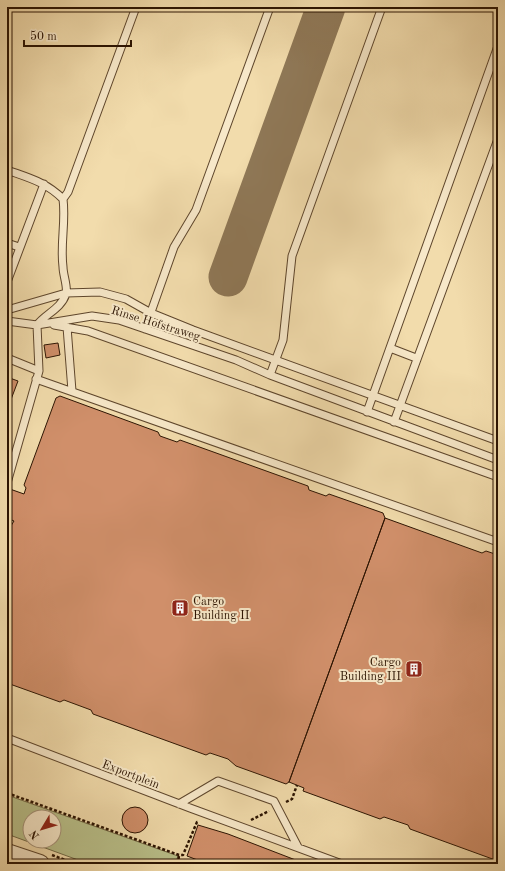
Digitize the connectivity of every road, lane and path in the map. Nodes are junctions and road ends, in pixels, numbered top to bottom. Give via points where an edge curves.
1 (136, 7) edge
2 (270, 7) edge
3 (382, 7) edge
4 (498, 46) edge
5 (498, 139) edge
6 (7, 170) edge
7 (44, 184) junction
8 (63, 199) junction
9 (7, 242) edge
10 (19, 247) junction
11 (7, 282) edge
12 (66, 293) junction
13 (7, 310) edge
14 (151, 313) junction
15 (7, 321) edge
16 (48, 323) junction
17 (37, 325) junction
18 (67, 327) junction
19 (145, 329) junction
20 (390, 348) junction
21 (7, 358) edge
22 (416, 358) junction
23 (277, 361) junction
24 (39, 371) junction
25 (270, 375) junction
26 (36, 379) junction
27 (72, 391) junction
28 (372, 396) junction
29 (399, 404) junction
30 (367, 412) junction
31 (394, 422) junction
32 (498, 440) edge
33 (498, 460) edge
34 (498, 477) edge
35 (7, 483) edge
36 (498, 542) edge
37 (7, 738) edge
38 (7, 793) edge
39 (179, 804) junction
40 (204, 824) dead end
41 (298, 847) junction
42 (7, 853) edge
43 (179, 856) junction
44 (40, 864) edge
45 (178, 864) edge
46 (342, 864) edge

1 - 8 lane via 68,192
2 - 14 lane via 196,210 174,247
3 - 23 lane via 292,256 283,340
4 - 20 lane
5 - 22 lane
6 - 7 lane
7 - 8 lane
7 - 10 lane
8 - 12 lane via 65,210 62,266
9 - 10 lane
10 - 11 lane
12 - 13 lane, Rinse Hofstraweg
12 - 14 lane, Rinse Hofstraweg via 100,292 126,299
12 - 17 lane via 60,304
14 - 19 lane
14 - 23 lane, Rinse Hofstraweg
15 - 17 lane, Rinse Hofstraweg
16 - 17 lane, Rinse Hofstraweg
16 - 18 lane
16 - 19 lane, Rinse Hofstraweg via 92,316 119,320
17 - 24 lane
18 - 27 lane
18 - 34 lane via 88,331
19 - 25 lane, Rinse Hofstraweg via 236,360
20 - 22 lane
20 - 28 lane
21 - 24 lane
22 - 29 lane
23 - 25 lane
23 - 28 lane, Rinse Hofstraweg
24 - 26 lane
25 - 30 lane, Rinse Hofstraweg
26 - 27 lane
26 - 35 lane
27 - 36 lane
28 - 29 lane, Rinse Hofstraweg
28 - 30 lane
29 - 31 lane
29 - 32 lane, Rinse Hofstraweg
30 - 31 lane, Rinse Hofstraweg
31 - 33 lane, Rinse Hofstraweg
37 - 39 lane, Exportplein
38 - 43 path
39 - 41 lane, Exportplein
39 - 41 lane via 218,781 274,800
40 - 43 path via 196,822 183,855
41 - 46 lane, Exportplein
42 - 44 street
43 - 45 path

